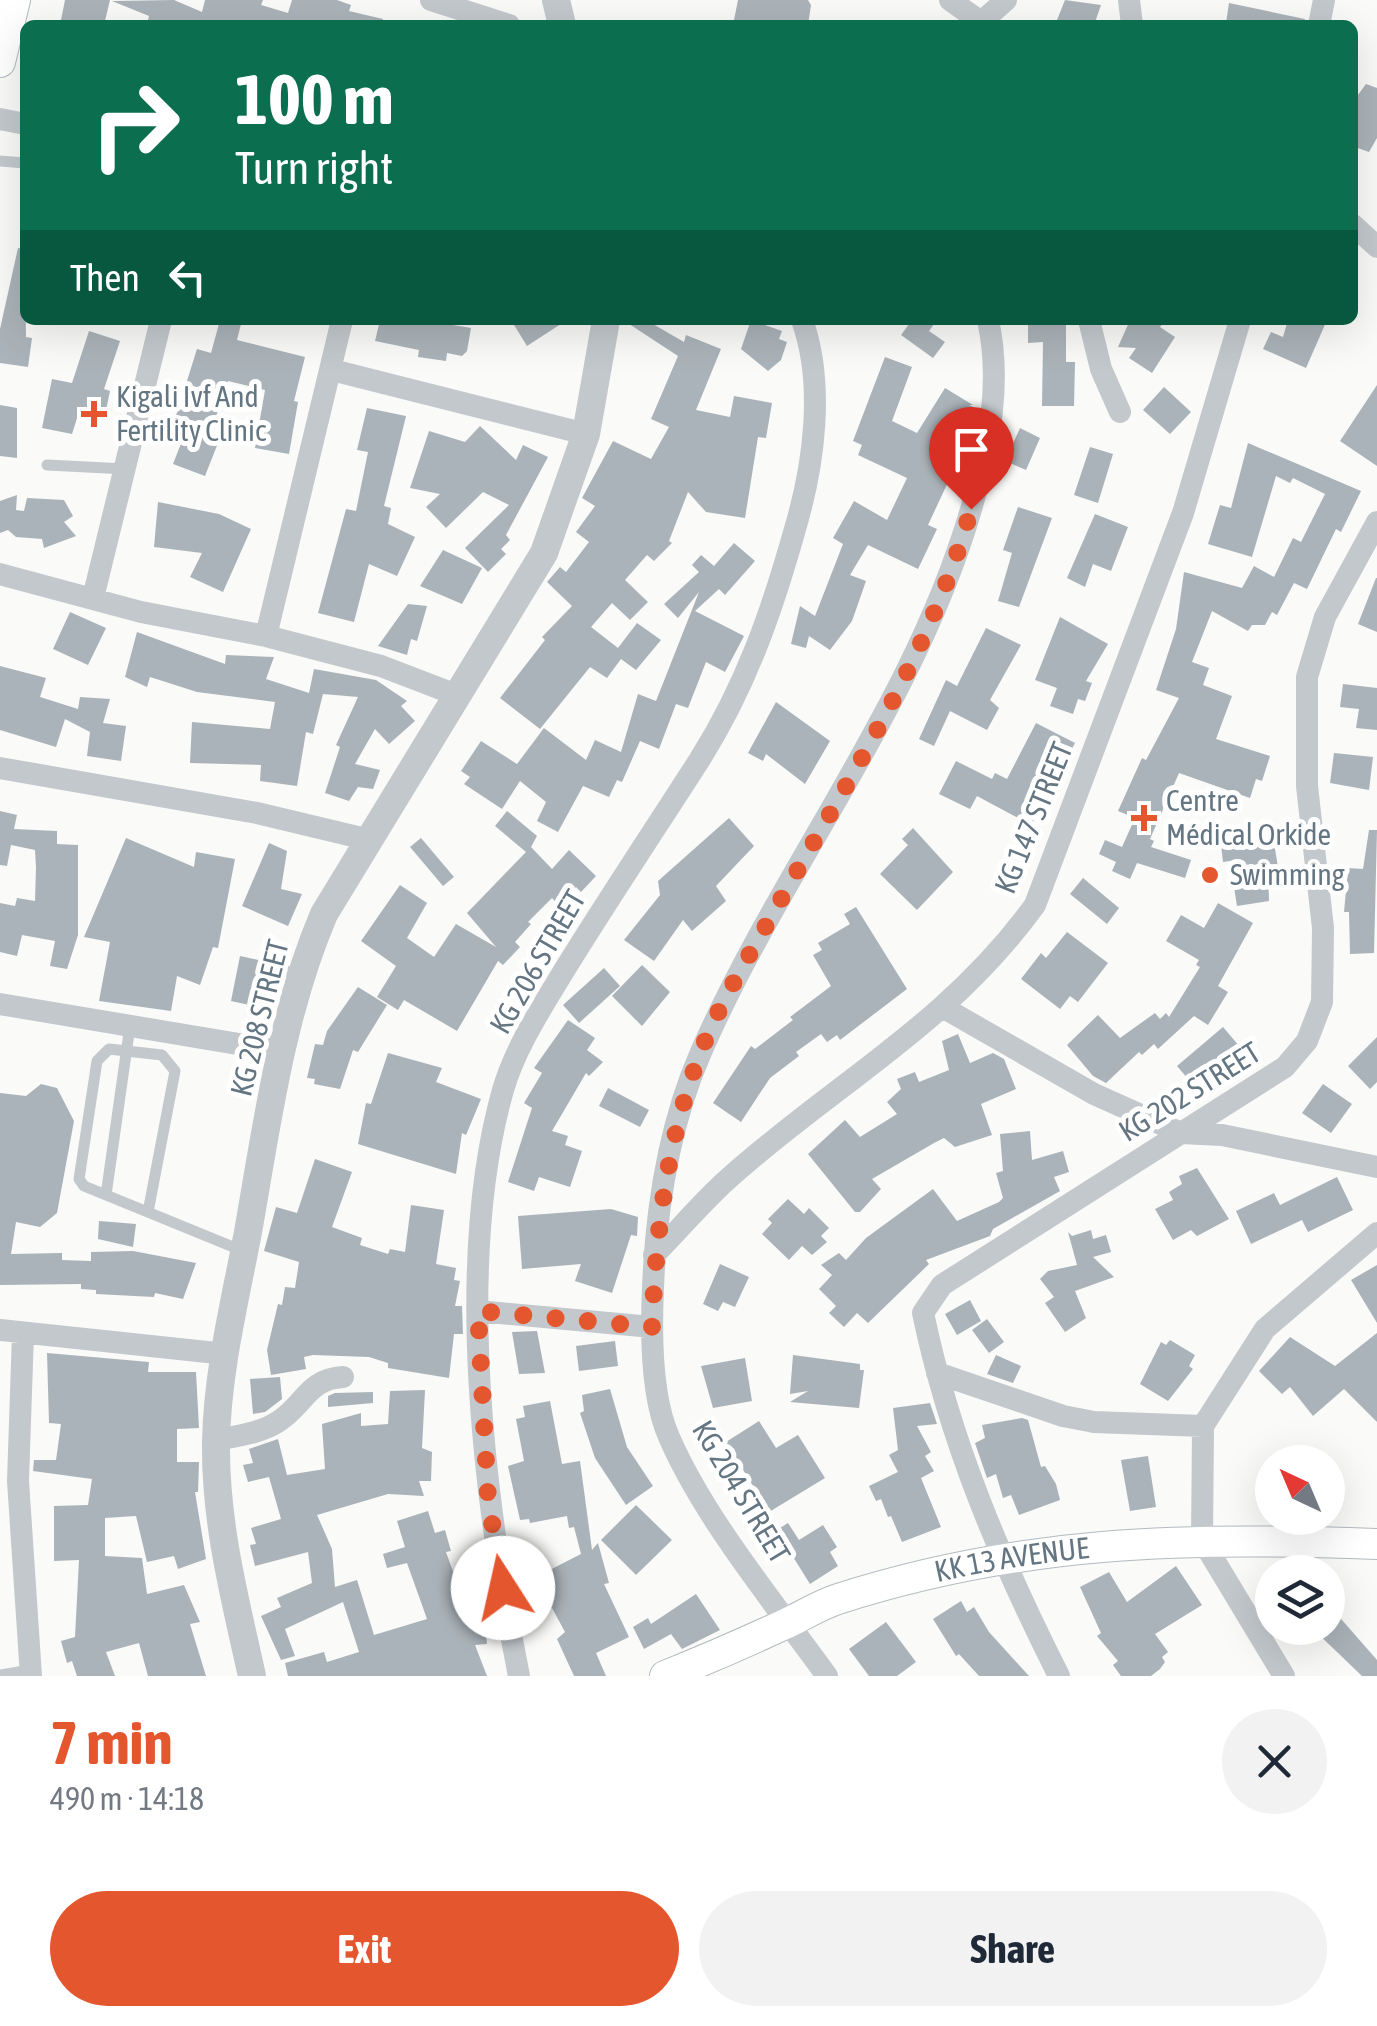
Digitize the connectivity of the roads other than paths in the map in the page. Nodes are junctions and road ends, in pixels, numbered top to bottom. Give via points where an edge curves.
1 (431, 0) edge
2 (950, 0) edge
3 (1006, 0) edge
4 (8, 12) edge
5 (493, 20) edge
6 (975, 20) edge
7 (984, 20) edge
8 (0, 62) edge
9 (1358, 230) edge
10 (1377, 247) edge
11 (160, 325) edge
12 (341, 325) edge
13 (605, 325) edge
14 (803, 325) edge
15 (989, 325) edge
16 (1090, 325) edge
17 (1239, 325) edge
18 (332, 370) junction
19 (1120, 412) dead end
20 (586, 434) junction
21 (47, 465) dead end
22 (126, 469) junction
23 (1377, 522) edge
24 (0, 574) edge
25 (94, 598) junction
26 (266, 636) junction
27 (454, 694) junction
28 (0, 768) edge
29 (370, 840) junction
30 (0, 1004) edge
31 (944, 1008) junction
32 (130, 1026) junction
33 (126, 1050) junction
34 (280, 1051) junction
35 (1181, 1134) junction
36 (1377, 1167) edge
37 (106, 1196) junction
38 (148, 1212) junction
39 (1377, 1233) edge
40 (244, 1251) junction
41 (654, 1255) junction
42 (478, 1311) junction
43 (652, 1327) junction
44 (12, 1332) edge
45 (226, 1354) junction
46 (938, 1374) junction
47 (343, 1377) dead end
48 (1203, 1426) junction
49 (216, 1440) junction
50 (10, 1519) edge
51 (1202, 1540) junction
52 (1377, 1544) edge
53 (1000, 1560) junction
54 (788, 1622) junction
55 (31, 1673) edge
56 (0, 1675) edge
57 (252, 1676) edge
58 (519, 1676) edge
59 (665, 1676) edge
60 (827, 1676) edge
61 (1060, 1676) edge
62 (1284, 1676) edge

1 - 5 street
2 - 6 street
3 - 7 street
4 - 8 main road
9 - 10 street
11 - 22 street
12 - 18 street
13 - 20 street, KG 208 STREET
14 - 42 street, KG 206 STREET via 814,390 809,482 766,630 733,703 536,1016 504,1085 483,1168
15 - 41 street, KG 204 STREET via 996,393 991,429 950,573 891,706 699,1056 672,1141
16 - 19 street
17 - 31 street, KG 147 STREET via 1183,513 1035,905
18 - 20 street
18 - 26 street
20 - 27 street, KG 208 STREET via 544,552
21 - 22 lane
22 - 25 street
23 - 35 street, KG 202 STREET via 1325,617 1307,677 1307,786 1324,928 1322,1002 1307,1041 1285,1068
24 - 25 street
25 - 26 street
26 - 27 street via 381,666
27 - 29 street, KG 208 STREET
28 - 29 street
29 - 34 street, KG 208 STREET via 289,973
30 - 32 street
31 - 35 street via 1094,1094
31 - 41 street, KG 147 STREET via 729,1178
32 - 33 lane
32 - 34 street
33 - 37 lane
33 - 37 lane via 110,1048 97,1061 77,1168 84,1186
33 - 38 lane via 162,1056 175,1071
34 - 40 street, KG 208 STREET
35 - 36 street via 1222,1135
35 - 46 street, KG 202 STREET via 942,1285 922,1312
37 - 38 lane
38 - 40 lane
39 - 48 street via 1265,1329
40 - 45 street, KG 208 STREET
41 - 43 street, KG 204 STREET
42 - 43 street
42 - 58 street, KG 206 STREET via 488,1499
43 - 54 street, KG 204 STREET via 667,1435
44 - 45 street
44 - 50 street
45 - 49 street, KG 208 STREET
46 - 48 street via 1094,1422
46 - 53 street, KG 202 STREET
47 - 49 street via 312,1385 275,1424
48 - 51 street
49 - 57 street, KG 208 STREET via 224,1555
50 - 55 street
51 - 52 main road, KK 13 AVENUE
51 - 53 main road, KK 13 AVENUE via 1074,1546
51 - 62 street
53 - 54 main road, KK 13 AVENUE via 834,1600
53 - 61 street, KG 202 STREET
54 - 59 main road, KK 13 AVENUE
54 - 60 street, KG 204 STREET
55 - 56 lane

